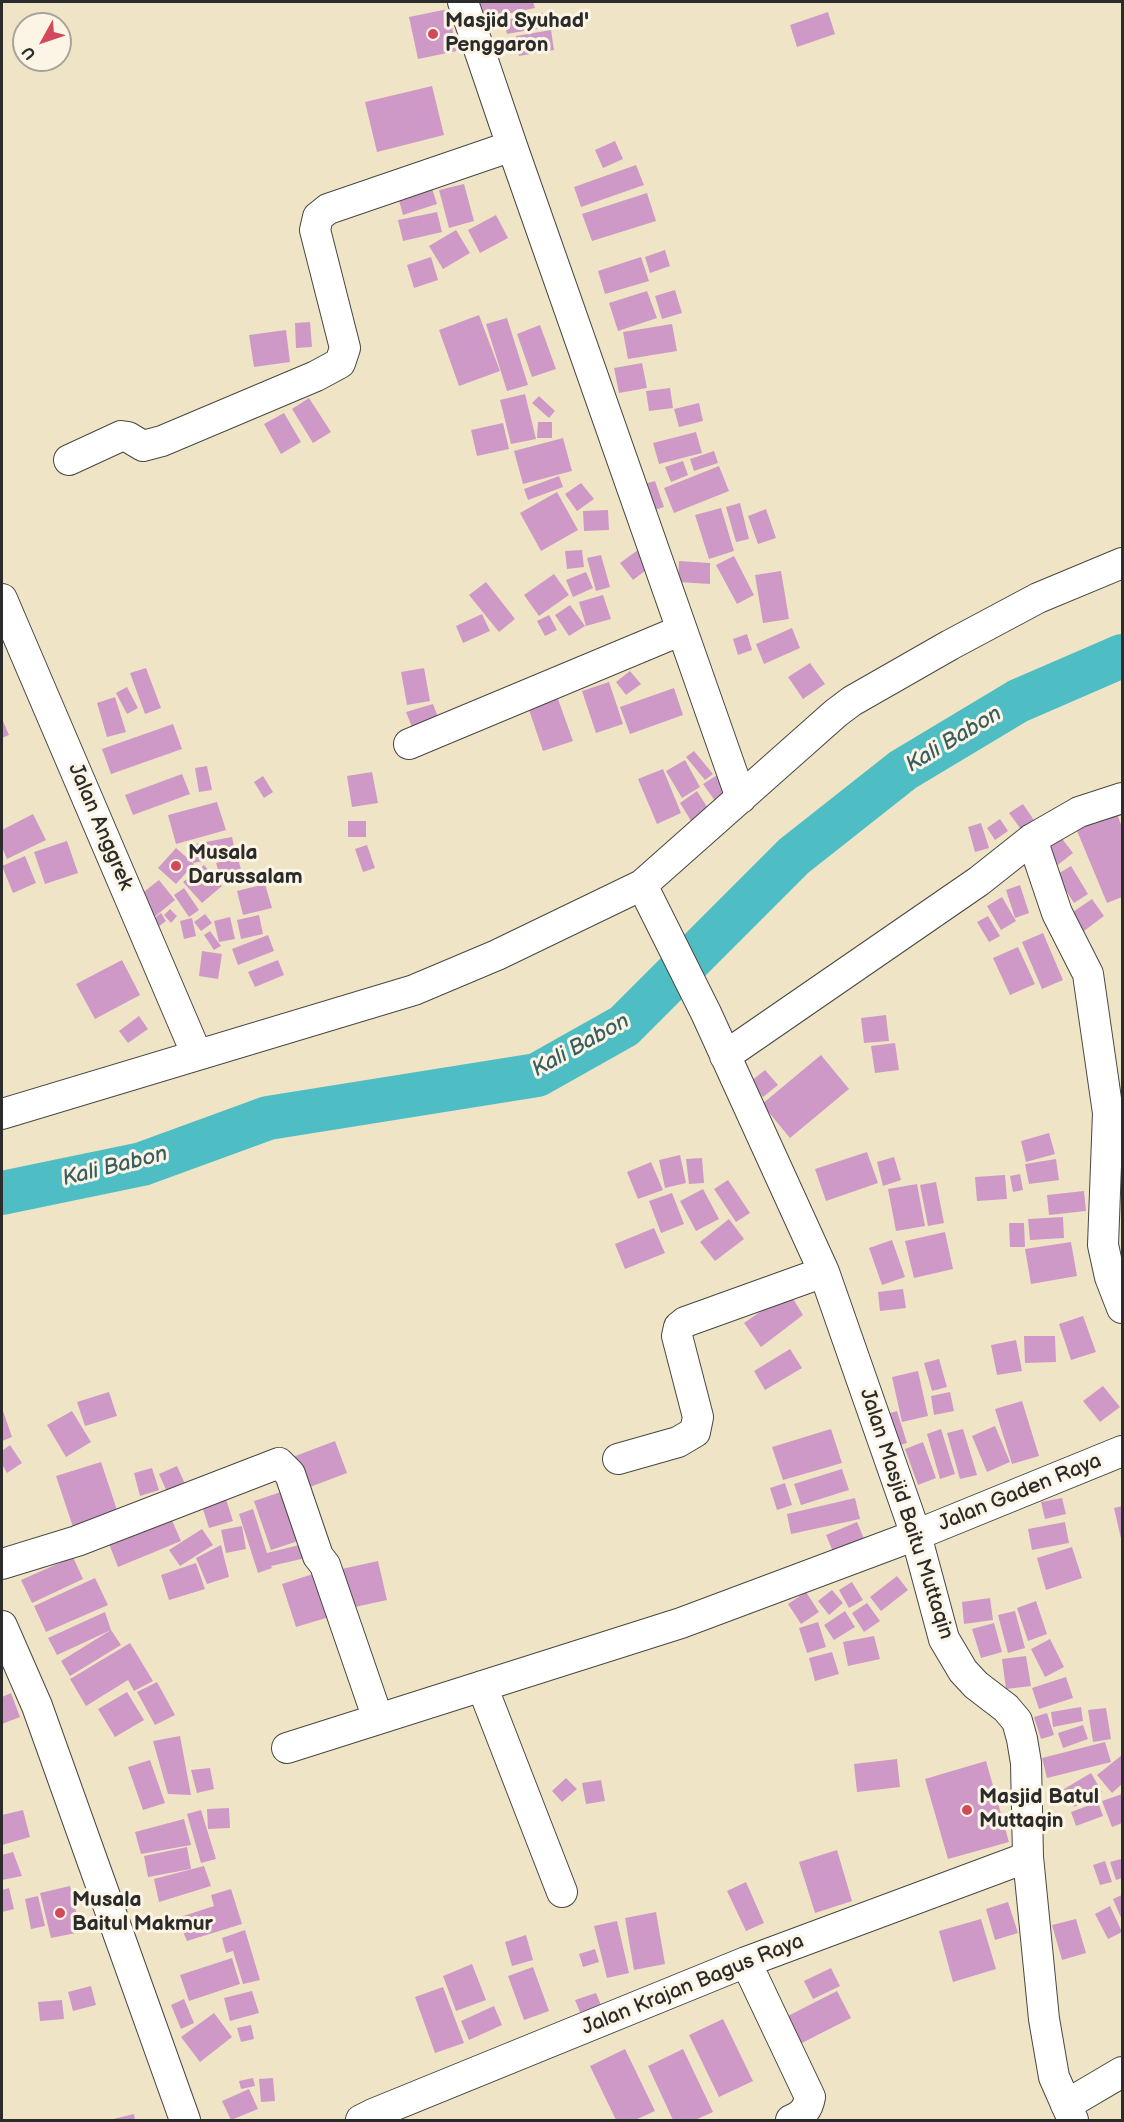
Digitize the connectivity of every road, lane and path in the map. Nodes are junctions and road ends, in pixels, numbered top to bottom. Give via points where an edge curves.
1 (463, 2) edge
2 (512, 146) junction
3 (69, 460) dead end
4 (1122, 563) edge
5 (2, 599) edge
6 (682, 630) junction
7 (410, 744) dead end
8 (741, 798) junction
9 (1122, 798) edge
10 (1032, 839) junction
11 (646, 894) junction
12 (196, 1055) junction
13 (725, 1056) junction
14 (2, 1114) edge
15 (824, 1272) junction
16 (1122, 1308) edge
17 (1122, 1451) edge
18 (618, 1459) dead end
19 (916, 1535) junction
20 (2, 1564) edge
21 (2, 1626) edge
22 (483, 1686) junction
23 (378, 1719) junction
24 (287, 1748) dead end
25 (1028, 1857) junction
26 (562, 1892) dead end
27 (746, 1962) junction
28 (1122, 2072) edge
29 (1070, 2113) edge
30 (370, 2118) edge
31 (185, 2121) edge
32 (791, 2121) edge

1 - 2 street
2 - 3 street via 328,209 318,217 315,230 345,348 340,363 162,441 143,446 121,436
2 - 6 street
4 - 8 street via 1038,598 852,701
5 - 12 street, Jalan Anggrek
6 - 7 street
6 - 8 street
8 - 11 street
9 - 10 street via 1079,812
10 - 13 street via 979,881
10 - 16 street via 1057,913 1088,974 1108,1113 1103,1245
11 - 12 street via 414,990
11 - 13 street, Jalan Masjid Baitu Muttaqin
12 - 14 street
13 - 15 street, Jalan Masjid Baitu Muttaqin
15 - 18 street via 679,1327 677,1336 698,1417 695,1432 678,1442
15 - 19 street, Jalan Masjid Baitu Muttaqin
17 - 19 street, Jalan Gaden Raya
19 - 22 street, Jalan Gaden Raya via 681,1623
19 - 25 street, Jalan Masjid Baitu Muttaqin via 944,1639 963,1671 1017,1721 1026,1763
20 - 23 street via 77,1541 279,1463 290,1474 318,1556 326,1565
21 - 31 street via 37,1706
22 - 23 street, Jalan Gaden Raya
22 - 26 street
23 - 24 street, Jalan Gaden Raya
25 - 27 street, Jalan Krajan Bagus Raya
25 - 29 street, Jalan Masjid Baitu Muttaqin via 1044,2019 1054,2077
27 - 30 street, Jalan Krajan Bagus Raya
27 - 32 street via 810,2097 803,2112
28 - 29 street

